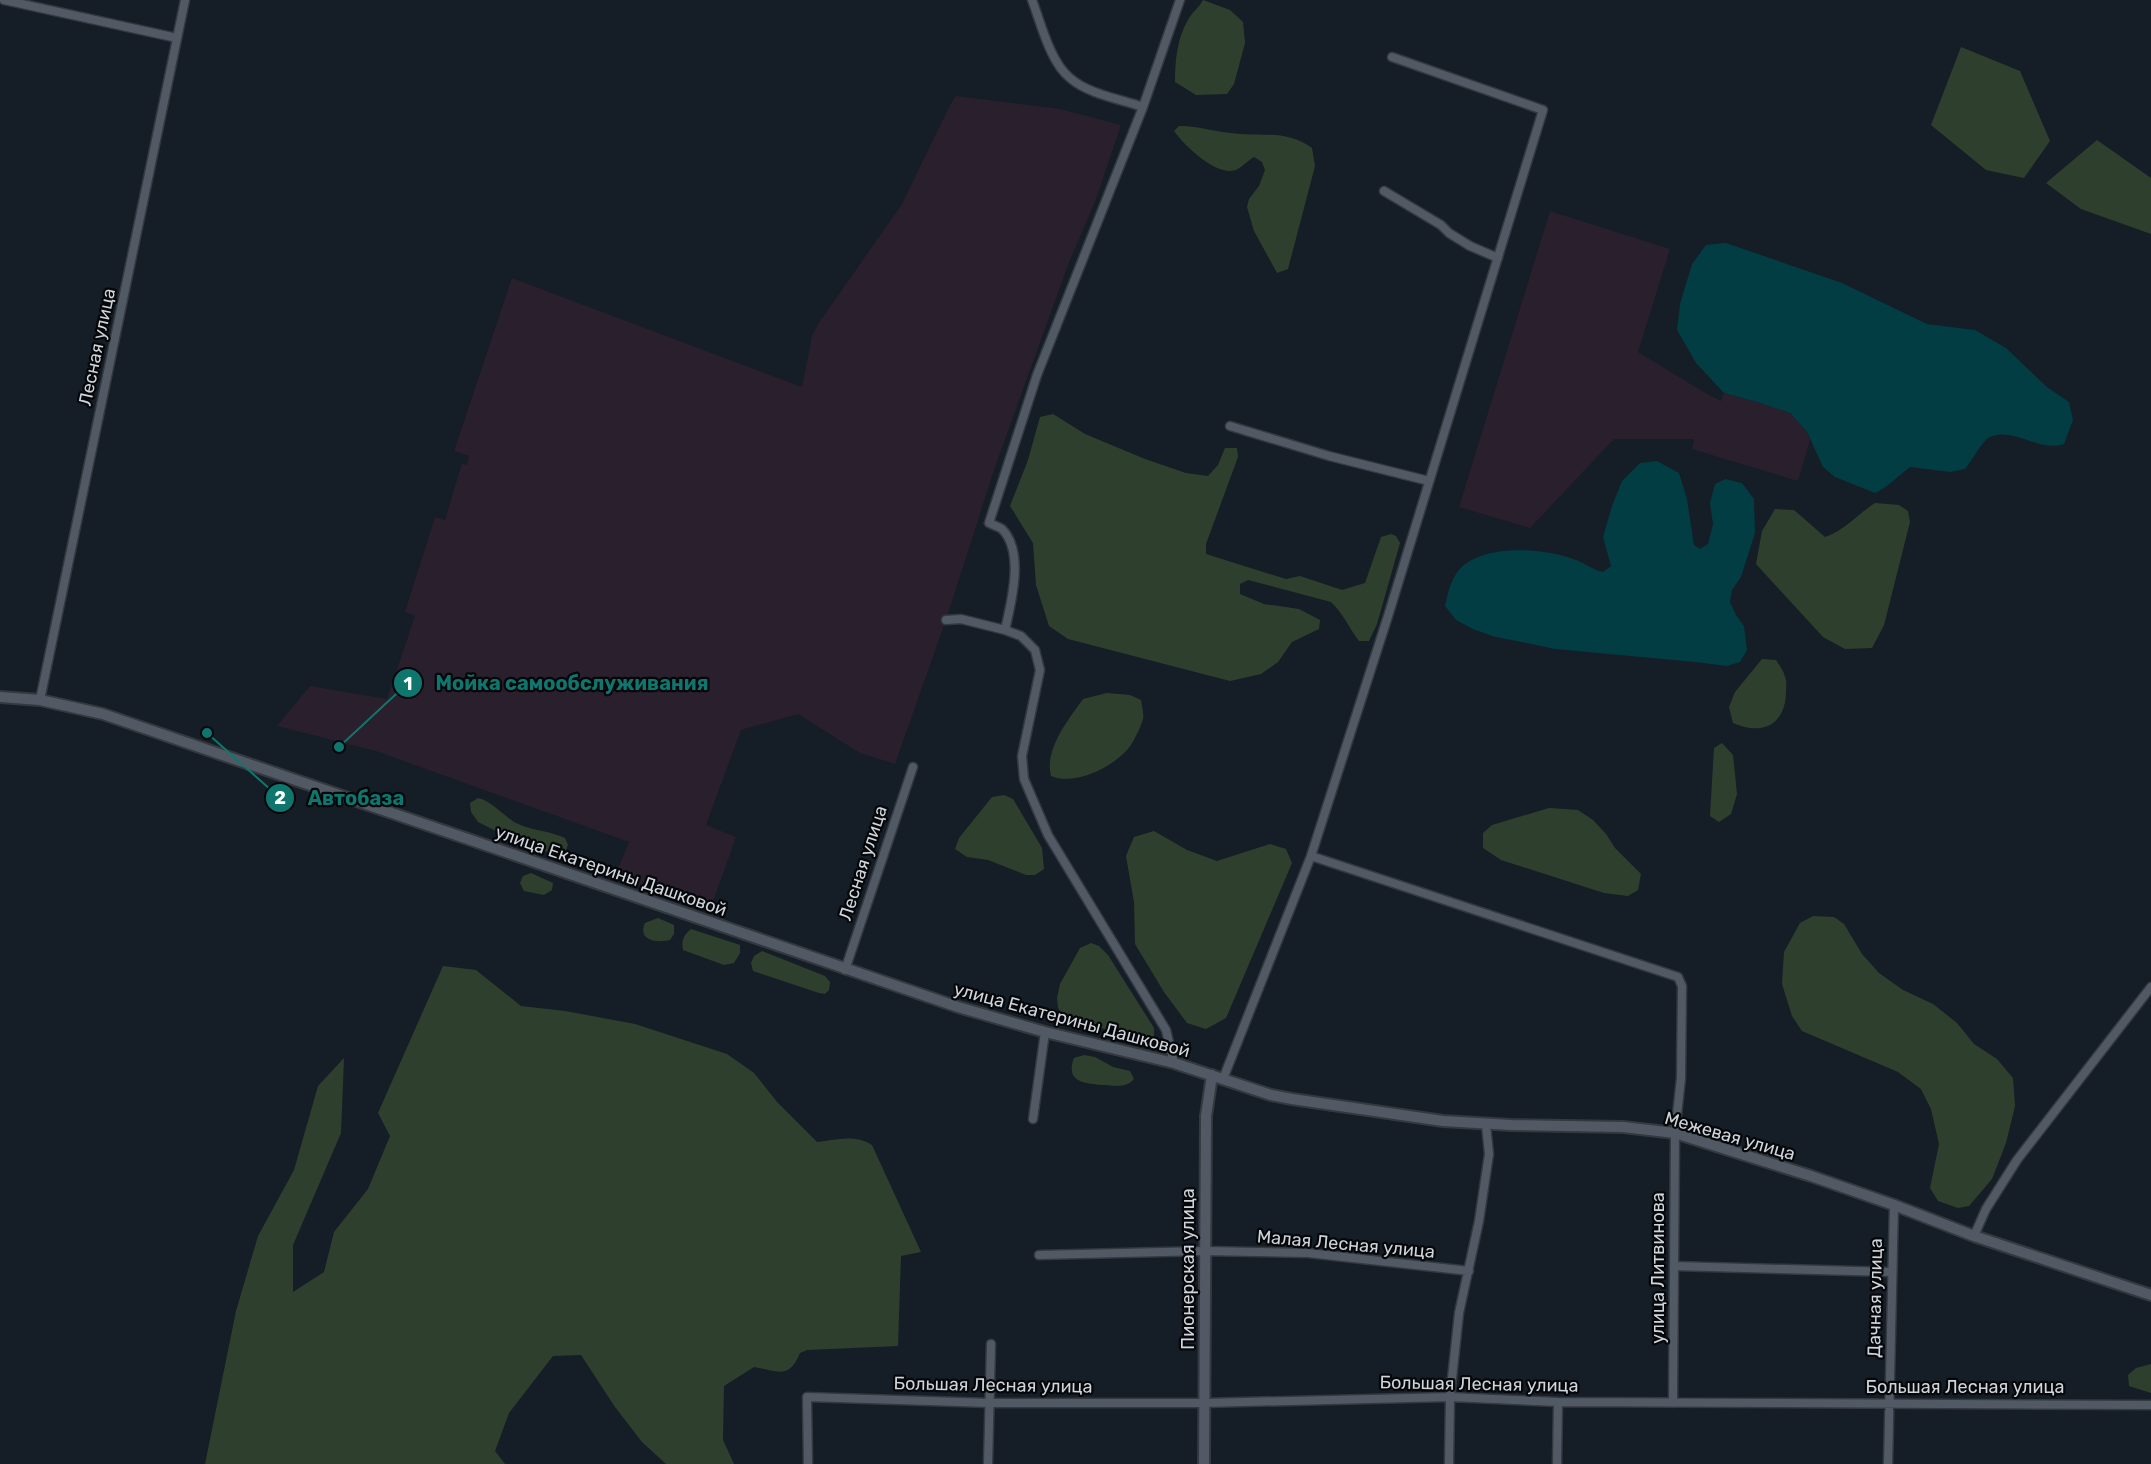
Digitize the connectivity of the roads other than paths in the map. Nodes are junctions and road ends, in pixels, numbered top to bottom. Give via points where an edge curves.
1 (6, 0) edge
2 (185, 0) edge
3 (1032, 0) edge
4 (1180, 0) edge
5 (177, 38) junction
6 (1392, 57) dead end
7 (1143, 107) junction
8 (1384, 191) dead end
9 (1498, 258) junction
10 (1230, 426) dead end
11 (1430, 481) junction
12 (946, 620) dead end
13 (1005, 630) junction
14 (0, 697) edge
15 (40, 700) junction
16 (913, 767) dead end
17 (1311, 856) junction
18 (845, 970) junction
19 (2151, 987) edge
20 (1045, 1032) junction
21 (1174, 1064) junction
22 (1217, 1077) junction
23 (1033, 1119) dead end
24 (1486, 1125) junction
25 (1675, 1133) junction
26 (1894, 1205) junction
27 (1974, 1236) junction
28 (1204, 1251) junction
29 (1039, 1255) dead end
30 (1674, 1266) junction
31 (1469, 1271) junction
32 (1891, 1272) junction
33 (2151, 1295) edge
34 (992, 1344) dead end
35 (1450, 1397) junction
36 (1558, 1402) junction
37 (1673, 1402) junction
38 (990, 1403) junction
39 (1204, 1403) junction
40 (1890, 1404) junction
41 (2151, 1405) edge
42 (808, 1464) edge
43 (988, 1464) edge
44 (1204, 1464) edge
45 (1449, 1464) edge
46 (1557, 1464) edge
47 (1888, 1464) edge

1 - 5 street
2 - 5 street, Лесная улица
3 - 7 street via 1056,62 1069,78 1083,87
4 - 7 street
5 - 15 street, Лесная улица
6 - 9 street via 1543,110
7 - 13 street via 1037,375 989,524 1001,528 1011,544 1014,563 1013,595
8 - 9 street via 1456,237
9 - 11 street
10 - 11 street
11 - 17 street
12 - 13 street
13 - 21 street via 1021,636 1035,650 1040,670 1022,756 1024,779 1048,835 1166,1030
14 - 15 street, улица Екатерины Дашковой
15 - 18 street, улица Екатерины Дашковой via 103,714
16 - 18 street, Лесная улица
17 - 22 street
17 - 25 street, улица Литвинова via 1678,977 1682,986 1681,1078
18 - 20 street, улица Екатерины Дашковой
19 - 27 street via 2017,1160
20 - 21 street, улица Екатерины Дашковой
20 - 23 street
21 - 22 street, улица Екатерины Дашковой
22 - 24 street, Межевая улица via 1292,1100
22 - 28 street, Пионерская улица via 1206,1116
24 - 25 street, Межевая улица via 1623,1127
24 - 31 street via 1488,1154
25 - 26 street, Межевая улица
25 - 30 street, улица Литвинова
26 - 27 street, Межевая улица
26 - 32 street, Дачная улица
27 - 33 street, Межевая улица
28 - 29 street, Малая Лесная улица
28 - 31 street, Малая Лесная улица via 1308,1253
28 - 39 street, Пионерская улица
30 - 32 street
30 - 37 street, улица Литвинова
31 - 35 street via 1459,1313
32 - 40 street, Дачная улица
34 - 38 street
35 - 36 street, Большая Лесная улица
35 - 39 street, Большая Лесная улица
35 - 45 street
36 - 37 street, Большая Лесная улица
36 - 46 street
37 - 40 street, Большая Лесная улица
38 - 39 street, Большая Лесная улица
38 - 42 street, Большая Лесная улица via 807,1397
38 - 43 street
39 - 44 street, Пионерская улица
40 - 41 street, Большая Лесная улица
40 - 47 street, Дачная улица

